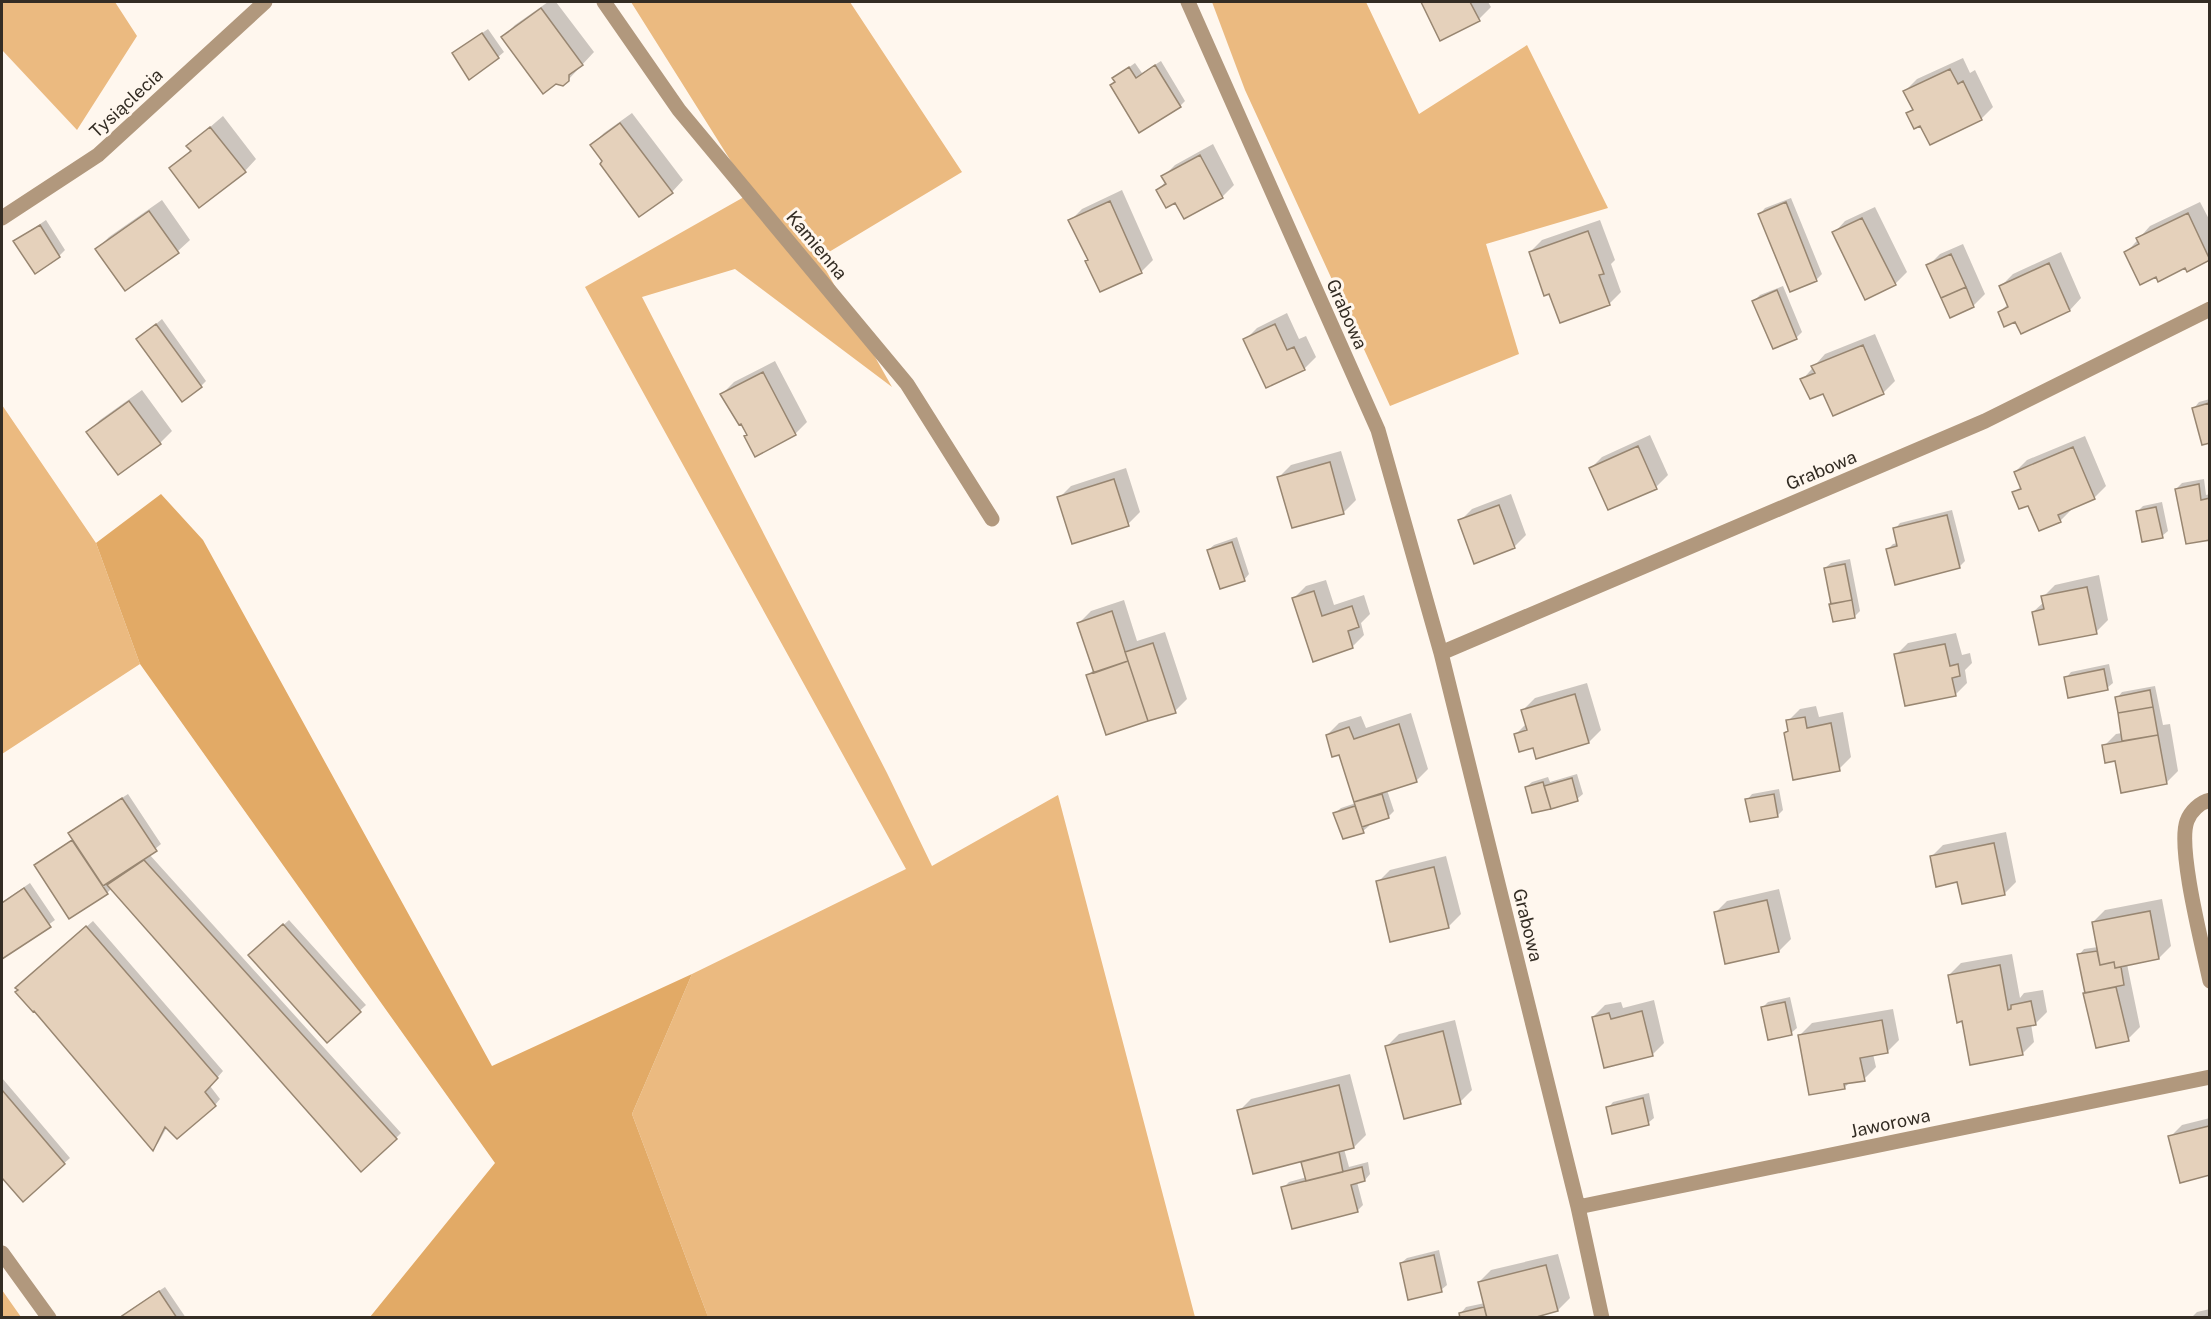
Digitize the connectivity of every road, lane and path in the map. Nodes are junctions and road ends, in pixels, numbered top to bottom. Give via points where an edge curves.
1 (265, 2) edge
2 (604, 2) edge
3 (1188, 2) edge
4 (2, 218) edge
5 (2210, 309) edge
6 (992, 519) dead end
7 (1441, 653) junction
8 (2210, 800) edge
9 (2210, 981) edge
10 (2210, 1077) edge
11 (1578, 1207) junction
12 (2, 1253) edge
13 (49, 1317) edge
14 (1602, 1317) edge

1 - 4 street, Tysiąclecia via 99,155
2 - 6 street, Kamienna via 679,110 907,384
3 - 7 street, Grabowa via 1377,430
5 - 7 street, Grabowa via 1985,421
7 - 11 street, Grabowa
8 - 9 street via 2201,802 2187,821 2184,850
10 - 11 street, Jaworowa
11 - 14 street, Grabowa
12 - 13 street

